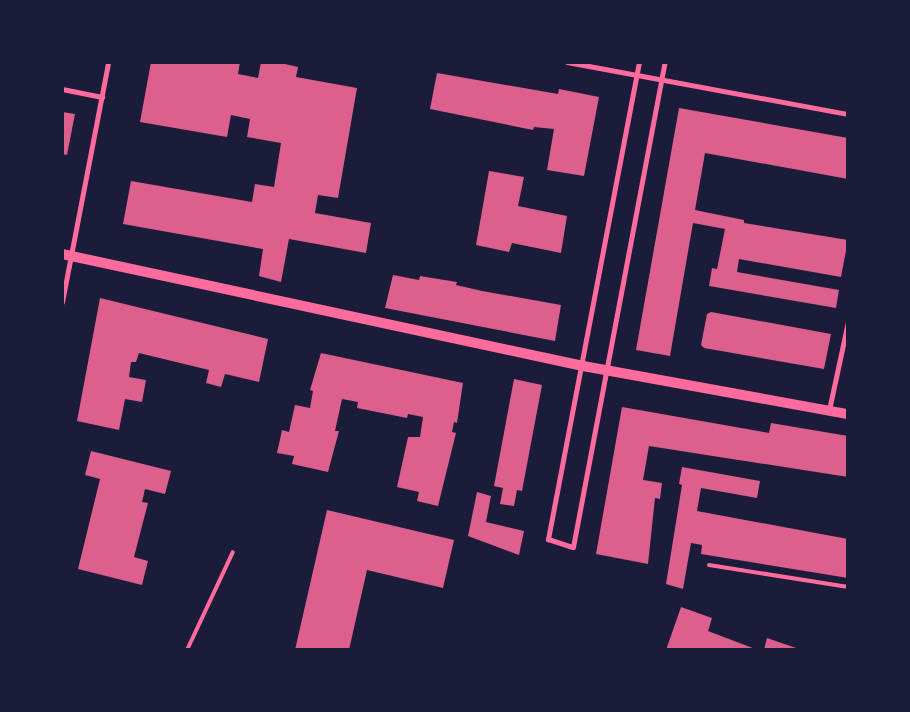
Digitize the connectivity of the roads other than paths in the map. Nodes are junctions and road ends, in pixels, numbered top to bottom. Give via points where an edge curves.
1 (108, 62) edge
2 (567, 62) edge
3 (639, 62) edge
4 (665, 62) edge
5 (637, 75) junction
6 (662, 80) junction
7 (62, 89) edge
8 (102, 97) junction
9 (848, 114) edge
10 (67, 255) edge
11 (62, 302) edge
12 (848, 322) edge
13 (583, 366) junction
14 (608, 370) junction
15 (829, 410) junction
16 (848, 414) edge
17 (233, 552) dead end
18 (710, 565) dead end
19 (848, 587) edge
20 (188, 650) edge

1 - 8 street
2 - 5 street
3 - 5 street
4 - 6 street
5 - 6 street
5 - 13 street
6 - 9 street
6 - 14 street
7 - 8 street
8 - 10 street
10 - 11 street
10 - 13 main road
12 - 15 street
13 - 14 main road
13 - 14 street via 548,539 573,547
14 - 15 main road
15 - 16 main road
17 - 20 lane
18 - 19 lane

